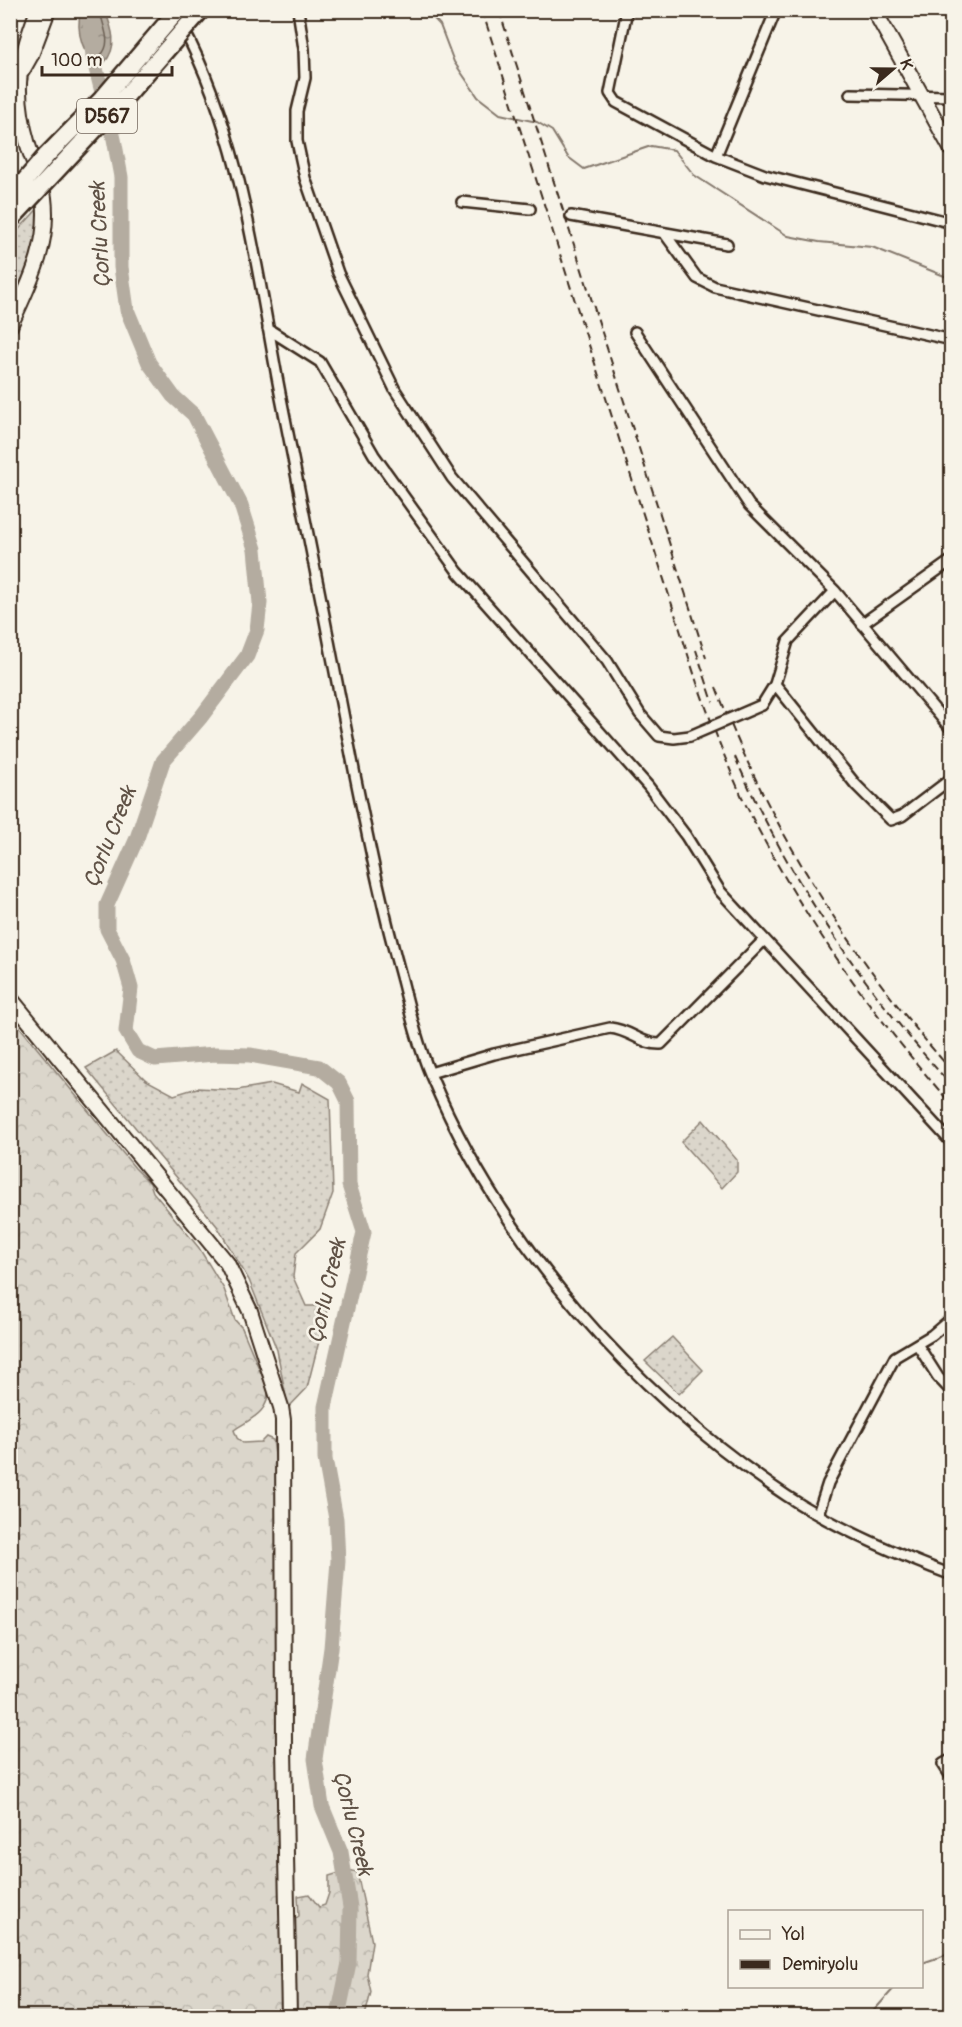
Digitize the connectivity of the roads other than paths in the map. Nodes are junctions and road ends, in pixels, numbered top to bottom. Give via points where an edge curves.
1 (38, 10) edge
2 (48, 10) edge
3 (173, 10) edge
4 (178, 10) edge
5 (201, 10) edge
6 (298, 10) edge
7 (627, 10) edge
8 (874, 10) edge
9 (776, 11) edge
10 (14, 84) edge
11 (850, 94) dead end
12 (922, 95) junction
13 (951, 96) edge
14 (951, 150) edge
15 (716, 156) junction
16 (10, 198) edge
17 (462, 202) dead end
18 (530, 208) dead end
19 (571, 216) dead end
20 (10, 220) edge
21 (951, 223) edge
22 (664, 234) junction
23 (726, 244) dead end
24 (10, 326) edge
25 (268, 329) junction
26 (635, 332) dead end
27 (951, 340) edge
28 (951, 560) edge
29 (835, 591) junction
30 (862, 624) junction
31 (776, 684) junction
32 (951, 730) edge
33 (951, 778) edge
34 (763, 941) junction
35 (10, 998) edge
36 (430, 1073) junction
37 (951, 1143) edge
38 (951, 1318) edge
39 (917, 1344) junction
40 (951, 1392) edge
41 (818, 1514) junction
42 (951, 1575) edge
43 (951, 1759) edge
44 (951, 1778) edge
45 (289, 2016) edge

1 - 10 street
2 - 10 street via 31,55
3 - 25 street via 200,61 221,125 239,186
4 - 16 highway, D567, bridge
5 - 20 highway, D567, bridge
6 - 31 street, bridge via 305,78 297,111 297,141 305,178 338,273 395,390 452,478 607,661 640,714 659,736 690,736 762,705
7 - 15 street via 610,93 616,102
8 - 12 street
9 - 15 street
10 - 24 street via 44,197 38,263
11 - 12 street
12 - 13 street
12 - 14 street
15 - 21 street via 765,175
17 - 18 street
19 - 22 street
22 - 23 street
22 - 27 street via 697,278 715,287
25 - 34 street via 320,362 374,455 458,572 648,786 686,836 720,891
25 - 36 street via 379,895
26 - 29 street via 749,505
28 - 30 street
29 - 30 street
29 - 31 street via 788,641
30 - 32 street
31 - 33 street via 856,785 891,820 902,816
34 - 36 street via 661,1044 647,1042 626,1029 610,1028
34 - 37 street
35 - 45 street via 227,1263 250,1311 281,1407
36 - 41 street via 457,1131 506,1216 637,1376 714,1442 788,1497
38 - 39 street
39 - 40 street
39 - 41 street via 895,1357 828,1483
41 - 42 street via 915,1562
43 - 44 street via 943,1764

